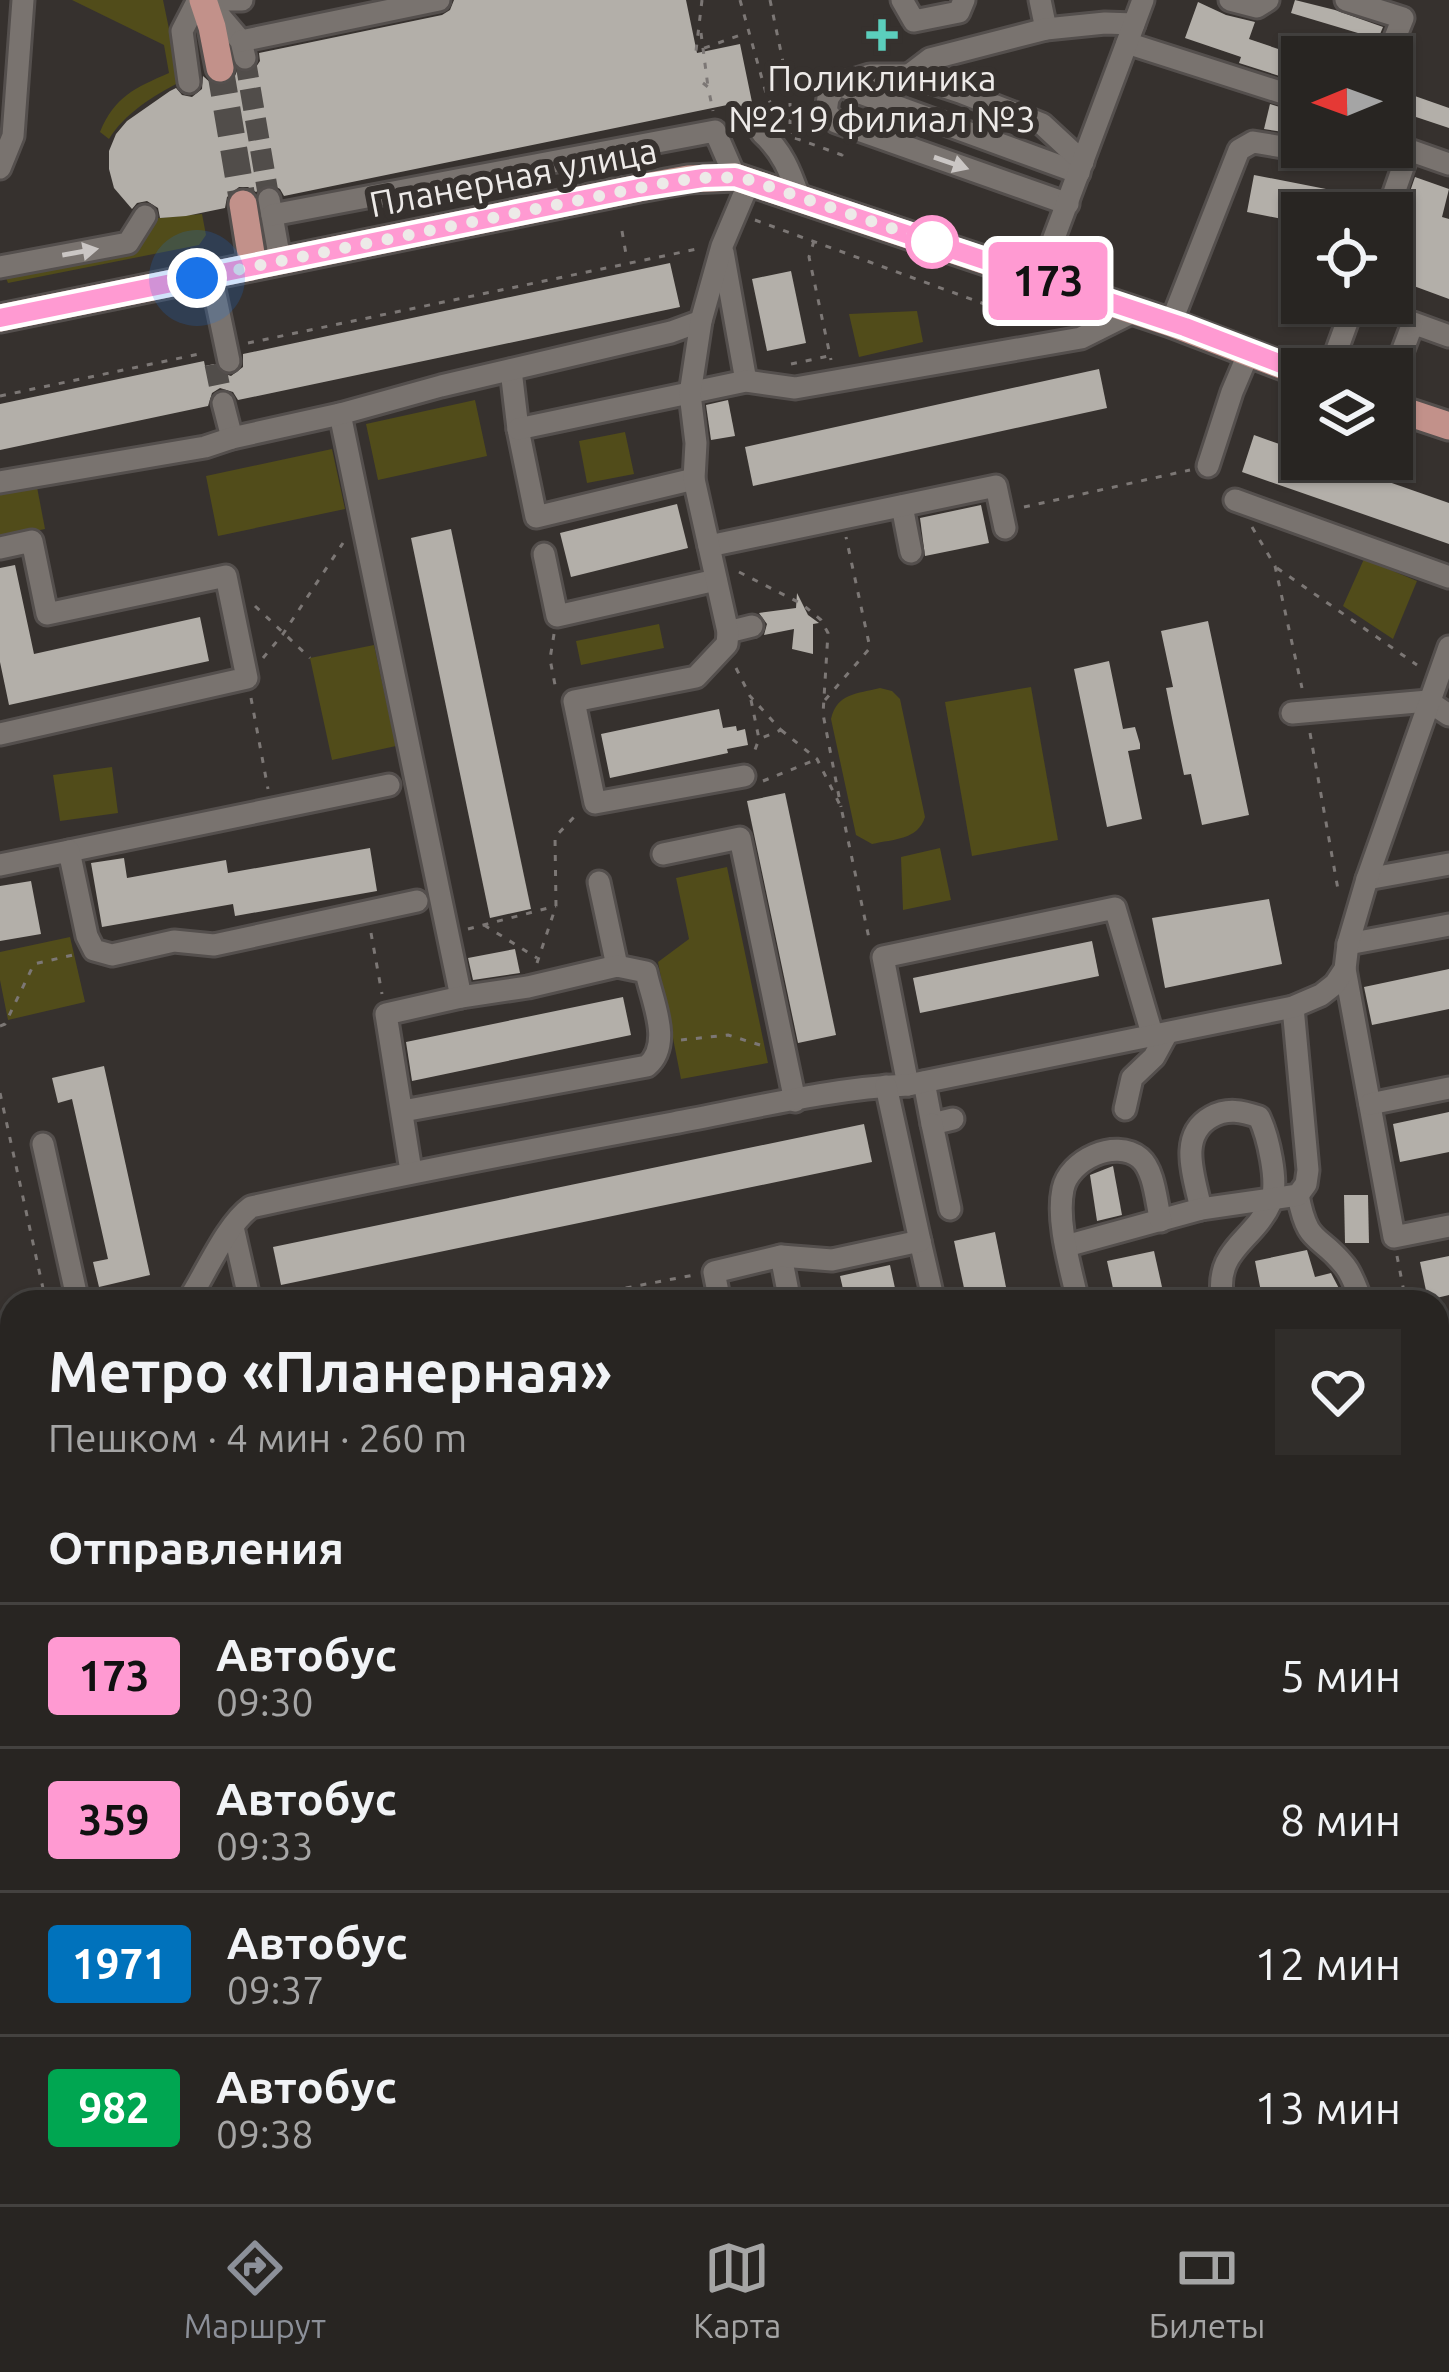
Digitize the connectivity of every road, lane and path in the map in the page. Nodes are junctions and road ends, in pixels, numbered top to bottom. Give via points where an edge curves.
1 (23, 0) edge
2 (202, 0) edge
3 (224, 0) edge
4 (242, 0) edge
5 (439, 0) edge
6 (702, 0) edge
7 (740, 0) edge
8 (770, 0) edge
9 (902, 0) edge
10 (964, 0) edge
11 (1040, 0) edge
12 (1143, 0) edge
13 (1230, 0) edge
14 (1268, 0) edge
15 (1346, 0) edge
16 (1046, 29) junction
17 (748, 32) junction
18 (1130, 33) junction
19 (1396, 36) edge
20 (703, 49) junction
21 (235, 55) joint
22 (908, 75) junction
23 (189, 82) dead end
24 (837, 85) junction
25 (1281, 91) edge
26 (715, 131) junction
27 (762, 133) dead end
28 (790, 136) junction
29 (1281, 147) edge
30 (1413, 151) edge
31 (842, 155) dead end
32 (1449, 164) edge
33 (0, 168) edge
34 (1081, 168) junction
35 (743, 179) junction
36 (799, 196) junction
37 (1068, 204) junction
38 (262, 206) joint
39 (736, 213) junction
40 (145, 216) dead end
41 (622, 231) dead end
42 (815, 240) junction
43 (722, 246) junction
44 (1086, 247) dead end
45 (1081, 259) dead end
46 (628, 262) junction
47 (267, 263) junction
48 (0, 267) edge
49 (204, 276) junction
50 (1039, 278) junction
51 (1136, 310) junction
52 (0, 318) edge
53 (701, 321) junction
54 (1171, 323) junction
55 (1449, 336) edge
56 (1081, 338) junction
57 (1404, 348) edge
58 (1249, 352) junction
59 (219, 358) junction
60 (1281, 365) edge
61 (511, 370) junction
62 (836, 380) junction
63 (746, 381) junction
64 (690, 394) junction
65 (0, 396) edge
66 (230, 402) tunnel mouth
67 (340, 414) junction
68 (1413, 414) edge
69 (1449, 427) edge
70 (518, 429) junction
71 (240, 436) junction
72 (1208, 466) joint
73 (694, 479) junction
74 (0, 482) edge
75 (1235, 500) joint
76 (902, 506) junction
77 (360, 516) junction
78 (842, 518) junction
79 (1003, 520) joint
80 (0, 548) edge
81 (911, 552) dead end
82 (544, 554) dead end
83 (712, 561) junction
84 (1275, 566) junction
85 (1449, 577) edge
86 (254, 605) dead end
87 (557, 616) junction
88 (752, 626) dead end
89 (283, 634) junction
90 (728, 638) junction
91 (1449, 647) edge
92 (310, 658) dead end
93 (248, 678) junction
94 (1436, 678) junction
95 (750, 696) junction
96 (824, 701) junction
97 (1428, 701) junction
98 (559, 703) dead end
99 (1299, 712) junction
100 (1449, 715) edge
101 (781, 730) junction
102 (0, 734) edge
103 (759, 739) junction
104 (817, 760) junction
105 (752, 779) junction
106 (389, 785) dead end
107 (841, 807) junction
108 (272, 808) junction
109 (580, 811) dead end
110 (68, 851) junction
111 (663, 854) dead end
112 (1449, 864) edge
113 (0, 865) edge
114 (1367, 879) junction
115 (599, 882) dead end
116 (1340, 897) dead end
117 (416, 901) dead end
118 (556, 906) junction
119 (367, 912) junction
120 (484, 925) junction
121 (1449, 926) edge
122 (448, 934) junction
123 (1348, 944) junction
124 (76, 954) dead end
125 (884, 957) junction
126 (538, 959) junction
127 (617, 966) junction
128 (1346, 969) junction
129 (528, 987) junction
130 (461, 998) junction
131 (1292, 1007) junction
132 (386, 1014) junction
133 (0, 1026) edge
134 (1160, 1036) junction
135 (662, 1042) junction
136 (784, 1053) junction
137 (1132, 1078) junction
138 (906, 1084) junction
139 (1107, 1085) dead end
140 (1449, 1088) edge
141 (0, 1094) edge
142 (795, 1101) junction
143 (1370, 1104) junction
144 (1125, 1109) dead end
145 (403, 1111) junction
146 (44, 1144) dead end
147 (411, 1171) junction
148 (1298, 1195) junction
149 (1273, 1198) junction
150 (950, 1209) dead end
151 (1201, 1209) junction
152 (1161, 1221) junction
153 (1449, 1226) edge
154 (233, 1227) junction
155 (1394, 1237) junction
156 (920, 1241) junction
157 (1066, 1246) junction
158 (781, 1256) junction
159 (714, 1272) junction
160 (43, 1290) edge
161 (74, 1290) edge
162 (194, 1290) edge
163 (247, 1290) edge
164 (617, 1290) edge
165 (718, 1290) edge
166 (788, 1290) edge
167 (931, 1290) edge
168 (1075, 1290) edge
169 (1223, 1290) edge
170 (1357, 1290) edge
171 (1404, 1290) edge

1 - 33 street via 13,136
2 - 21 main road
2 - 23 street via 182,31
3 - 4 street
5 - 21 street
6 - 20 path via 696,51
7 - 17 path
8 - 28 path
9 - 10 street via 914,21 958,12
11 - 16 street
12 - 18 street
13 - 14 street via 1257,7
15 - 19 street via 1403,19
16 - 18 street via 1105,23
16 - 22 street via 930,58
17 - 20 path
17 - 28 path via 766,93
18 - 25 street
18 - 34 street
20 - 26 path
22 - 24 street
22 - 34 street via 1042,124
24 - 34 street
24 -> 37 street via 826,112 836,122
26 - 35 street
26 - 38 street
27 - 36 street via 786,161
28 - 31 path
29 - 54 street via 1253,142 1239,150
30 - 32 street
34 - 37 street
35 - 36 main road, Планерная улица
35 - 39 street
35 - 47 main road, Планерная улица via 639,188
36 - 50 main road, Планерная улица
37 - 50 street
38 - 47 main road
39 - 42 path
39 - 43 street
48 -> 40 street via 128,243
41 - 46 path
42 - 56 path
42 - 62 path via 809,257
43 - 46 path
43 - 53 street
43 - 63 street
44 - 45 path
46 - 59 path
47 - 49 main road, Планерная улица
49 - 52 main road, Планерная улица
49 - 59 street
50 - 51 main road, Планерная улица
51 - 54 main road, Планерная улица
51 - 56 street
53 - 61 street
53 - 64 street
54 - 58 main road, Планерная улица
55 - 57 street via 1413,323
56 - 62 street
58 - 60 main road, Планерная улица
58 - 72 street
59 - 65 path
61 - 67 street
61 - 70 street
62 - 63 street via 795,388
63 - 64 street
64 - 70 street
64 - 73 street
66 - 71 street
67 - 71 street
67 - 77 street
68 - 69 main road
70 - 73 street via 536,518
71 - 74 street
72 - 79 path
73 - 83 street
75 - 84 path
75 - 85 street
76 - 78 street
76 - 79 street via 996,486
76 - 81 street
77 - 89 path
77 - 122 street
78 - 83 street
78 - 96 path via 870,648
80 - 93 street via 32,541 47,614 226,577
82 - 87 street
83 - 87 street
83 - 90 street
83 - 96 path via 821,620 828,633
84 - 94 path
84 - 99 path
86 - 89 path
87 - 98 path via 550,659
88 - 90 street
89 - 92 path
89 - 93 path
90 - 95 path
90 - 105 street via 696,676 574,701 596,803
91 - 94 street
93 - 102 street
93 - 108 path
94 - 97 street
95 - 101 path
95 - 103 path
96 - 107 path
97 - 99 street
97 - 100 street
97 - 114 street
99 - 116 path
101 - 103 path
101 - 104 path
103 - 105 path
104 - 105 path
104 - 107 path
106 - 108 street
107 - 125 path via 871,945
108 - 110 street
109 - 118 path via 555,837
110 - 113 street
110 - 119 street via 87,936 94,950 112,955 174,940 214,945
111 - 136 street via 740,838
112 - 114 street
114 - 123 street
115 - 127 street
117 - 119 street
118 - 120 path
118 - 126 path
119 - 132 path
120 - 122 path
120 - 126 path
121 - 123 street
122 - 130 street
123 - 128 street
124 - 133 path via 34,964
125 - 134 street via 1114,908
125 - 138 street
126 - 129 path
127 - 129 street
127 - 135 street via 646,971
128 - 131 street via 1321,995
128 - 143 street
129 - 130 street
130 - 132 street
131 - 134 street
131 - 148 street via 1308,1170
132 - 145 street
134 - 137 street via 1154,1057
134 - 138 street
135 - 136 path via 728,1035
135 - 145 street via 647,1066
136 - 142 street
137 - 139 street
137 - 144 street
138 - 142 street
138 - 150 street via 943,1122
138 - 156 street
140 - 143 street
141 - 160 path
142 - 147 street
143 - 155 street
145 - 147 street
146 - 161 street
147 - 154 street via 251,1207
148 - 149 street
148 - 170 street via 1311,1237 1347,1268
149 - 151 street
149 - 151 street via 1269,1138 1259,1117 1226,1111 1208,1118 1191,1141
149 - 169 street via 1227,1257
151 - 152 street
152 - 157 street
152 - 157 street via 1140,1159 1096,1153 1074,1167 1063,1188
153 - 155 street
154 - 162 street
154 - 163 street
155 - 171 path
156 - 158 street via 832,1260
156 - 167 street
157 - 168 street
158 - 159 street
158 - 166 street
159 - 164 path
159 - 165 street

